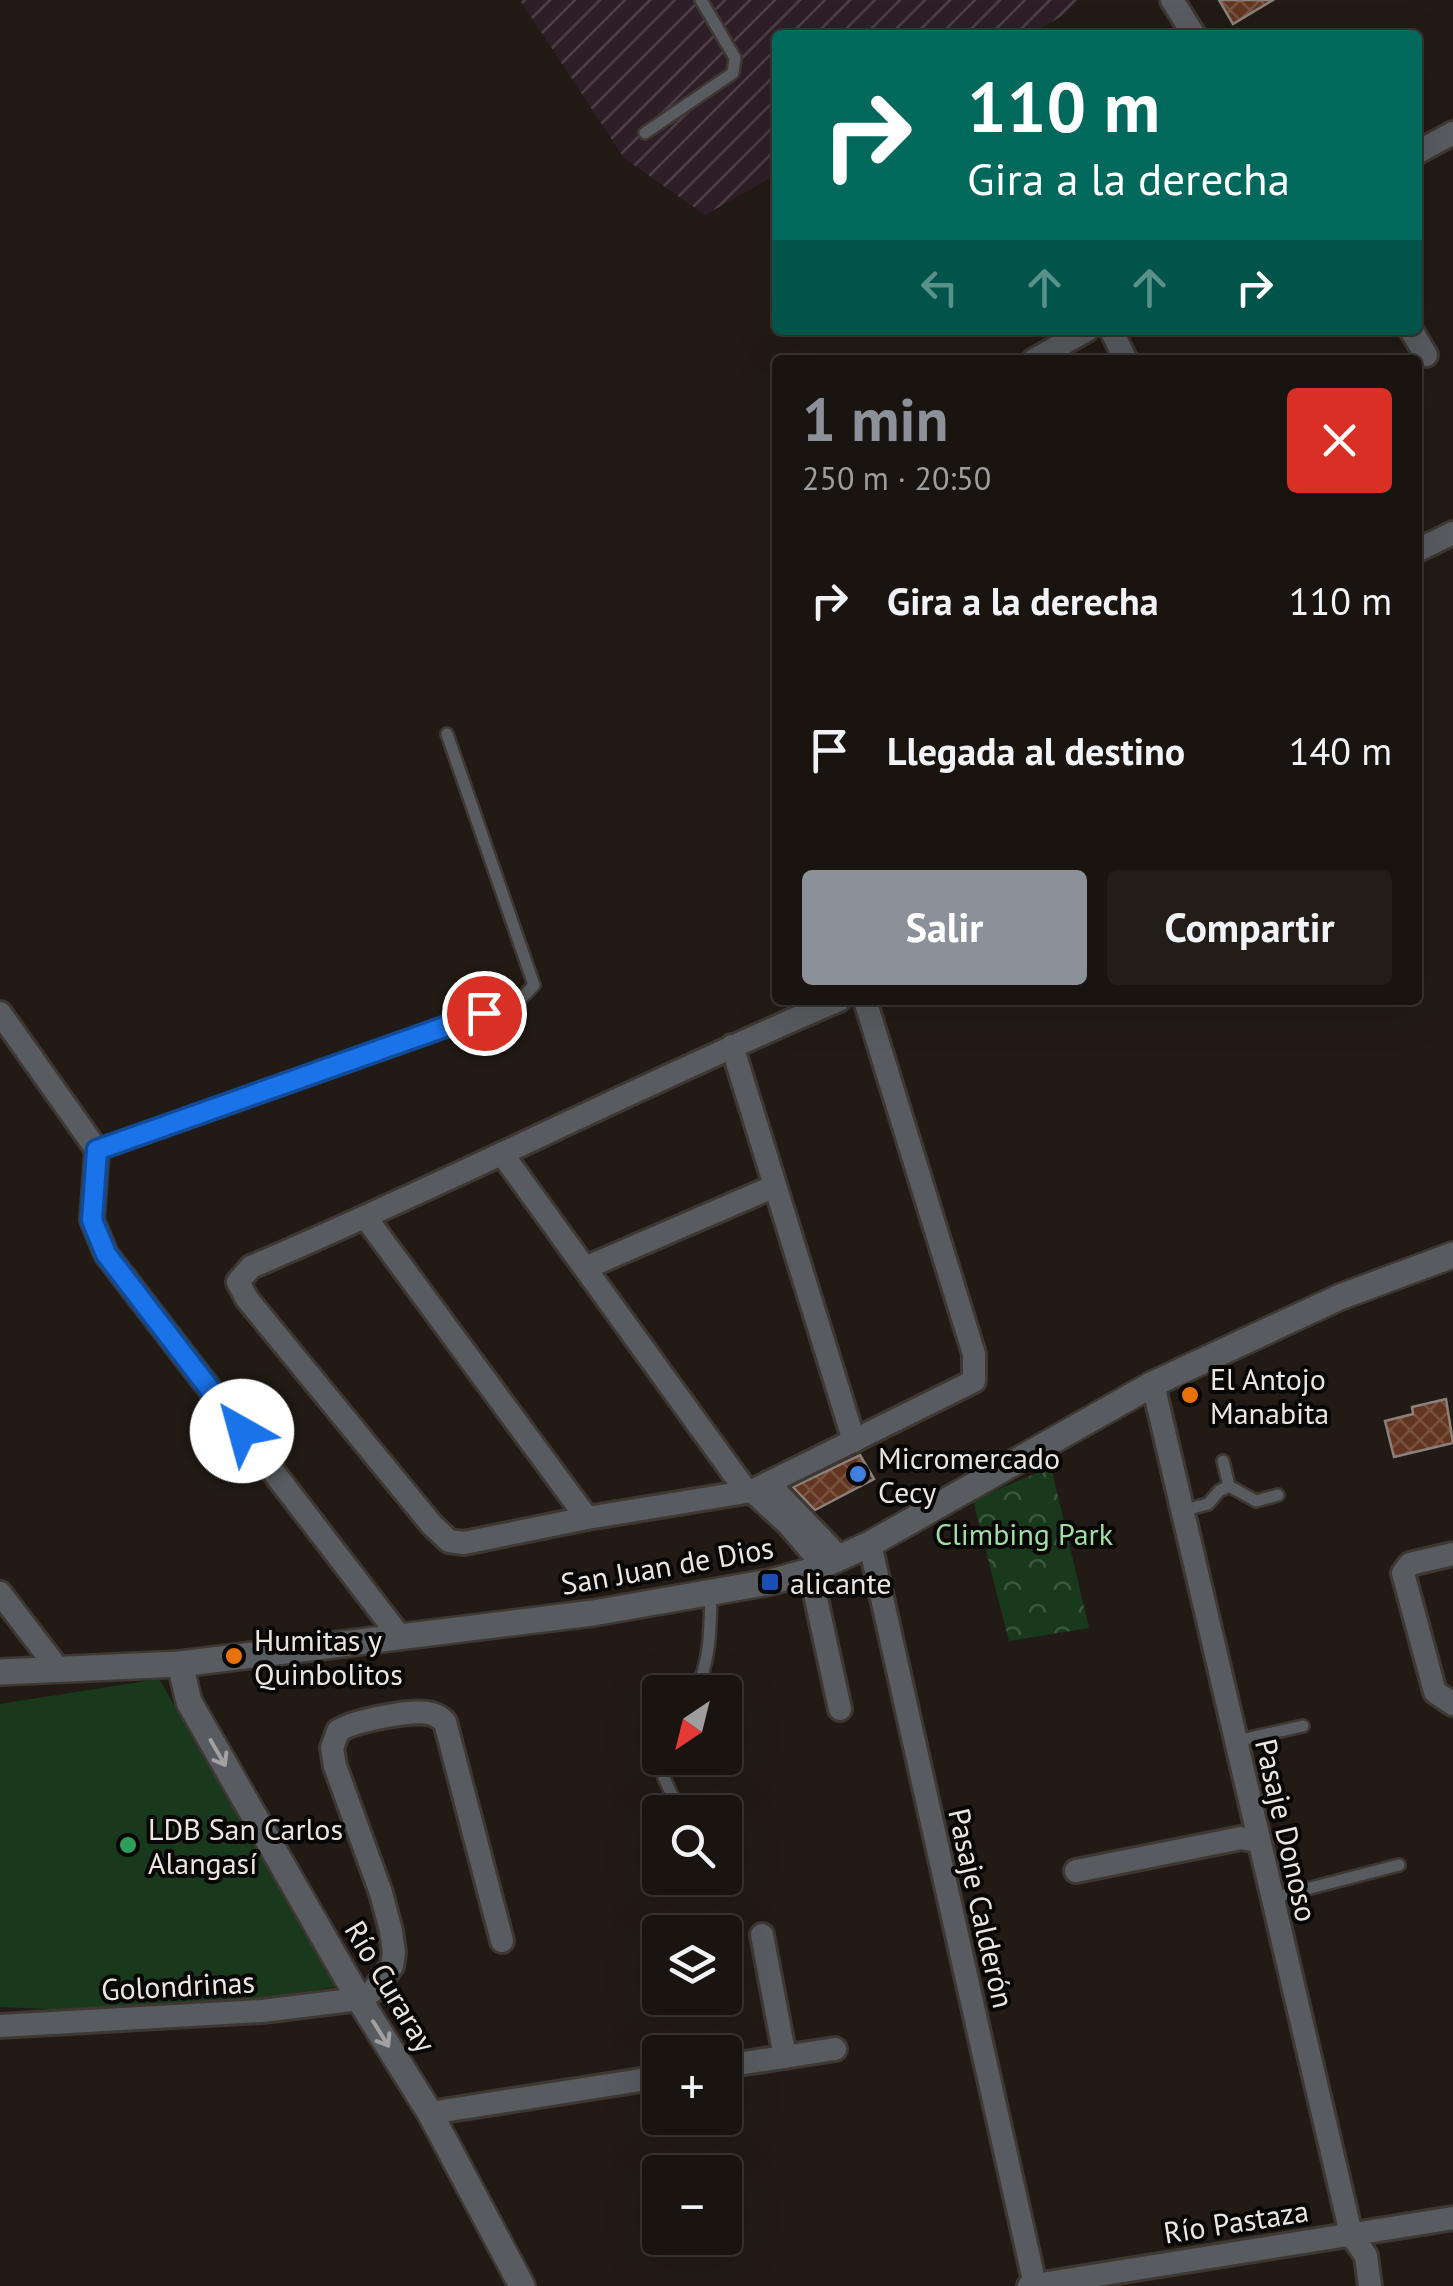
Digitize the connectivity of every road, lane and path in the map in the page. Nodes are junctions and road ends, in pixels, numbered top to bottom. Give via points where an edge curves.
1 (701, 0) edge
2 (1172, 0) edge
3 (1191, 30) edge
4 (1453, 132) edge
5 (645, 133) dead end
6 (1422, 150) edge
7 (1078, 335) edge
8 (1414, 335) edge
9 (1043, 355) edge
10 (1426, 355) dead end
11 (1453, 533) edge
12 (1422, 548) edge
13 (446, 734) dead end
14 (827, 1005) edge
15 (868, 1005) edge
16 (0, 1013) edge
17 (732, 1046) junction
18 (97, 1150) junction
19 (503, 1154) junction
20 (775, 1186) junction
21 (366, 1218) junction
22 (1453, 1255) edge
23 (585, 1268) junction
24 (1154, 1384) junction
25 (854, 1441) junction
26 (1223, 1461) dead end
27 (1229, 1486) junction
28 (756, 1489) junction
29 (1278, 1495) dead end
30 (1184, 1510) junction
31 (588, 1518) junction
32 (870, 1544) junction
33 (1453, 1554) edge
34 (824, 1564) junction
35 (710, 1592) junction
36 (0, 1593) edge
37 (400, 1638) junction
38 (180, 1664) junction
39 (58, 1670) junction
40 (0, 1672) edge
41 (702, 1675) edge
42 (1453, 1704) edge
43 (840, 1708) dead end
44 (1303, 1726) dead end
45 (1236, 1741) junction
46 (1258, 1841) junction
47 (1398, 1865) dead end
48 (1076, 1871) dead end
49 (1272, 1898) junction
50 (762, 1936) dead end
51 (502, 1941) dead end
52 (359, 1999) junction
53 (0, 2026) edge
54 (835, 2049) dead end
55 (785, 2057) junction
56 (742, 2063) edge
57 (642, 2080) edge
58 (430, 2114) junction
59 (1453, 2218) edge
60 (1351, 2234) junction
61 (1156, 2275) edge
62 (522, 2286) edge
63 (1032, 2286) edge
64 (1370, 2286) edge

1 - 5 lane via 735,58 732,74
2 - 3 street
4 - 6 street
7 - 9 street
8 - 10 street
11 - 12 street
13 - 18 lane via 534,985 520,1000
14 - 17 street
15 - 25 street via 976,1372 963,1388
16 - 18 street
17 - 19 street
17 - 20 street
18 - 37 street via 92,1220 106,1254
19 - 21 street
19 - 23 street
20 - 23 street
20 - 25 street
21 - 31 street
21 - 31 street via 251,1267 238,1282 247,1300 448,1541
22 - 24 street, San Juan de Dios via 1340,1298
23 - 28 street
24 - 30 street, Pasaje Donoso
24 - 32 street, San Juan de Dios
25 - 28 street
26 - 27 lane
27 - 29 lane via 1256,1501
27 - 30 lane via 1208,1504
28 - 31 street
28 - 34 street
30 - 45 street, Pasaje Donoso
32 - 34 street, San Juan de Dios
32 - 63 street, Pasaje Calderón
33 - 42 street via 1410,1564 1403,1573 1435,1692
34 - 35 street, San Juan de Dios
34 - 43 street
35 - 37 street, San Juan de Dios
35 - 41 lane
36 - 39 street
37 - 38 street, San Juan de Dios
38 - 39 street, San Juan de Dios
38 -> 52 street, Río Curaray via 189,1702
39 - 40 street, San Juan de Dios
44 - 45 lane
45 - 46 street, Pasaje Donoso
46 - 48 street via 1241,1838
46 - 49 street, Pasaje Donoso
47 - 49 lane
49 - 60 street, Pasaje Donoso
50 - 55 street
51 - 52 street via 445,1722 420,1712 344,1727 333,1738 334,1766 381,1892 394,1953 384,1980
52 - 53 street, Golondrinas
52 -> 58 street, Río Curaray
54 - 55 street
55 - 56 street
57 - 58 street
58 - 62 street, Río Curaray
59 - 60 street, Río Pastaza
60 - 61 street, Río Pastaza
60 - 64 street, Pasaje Donoso via 1366,2256
61 - 63 street, Río Pastaza

